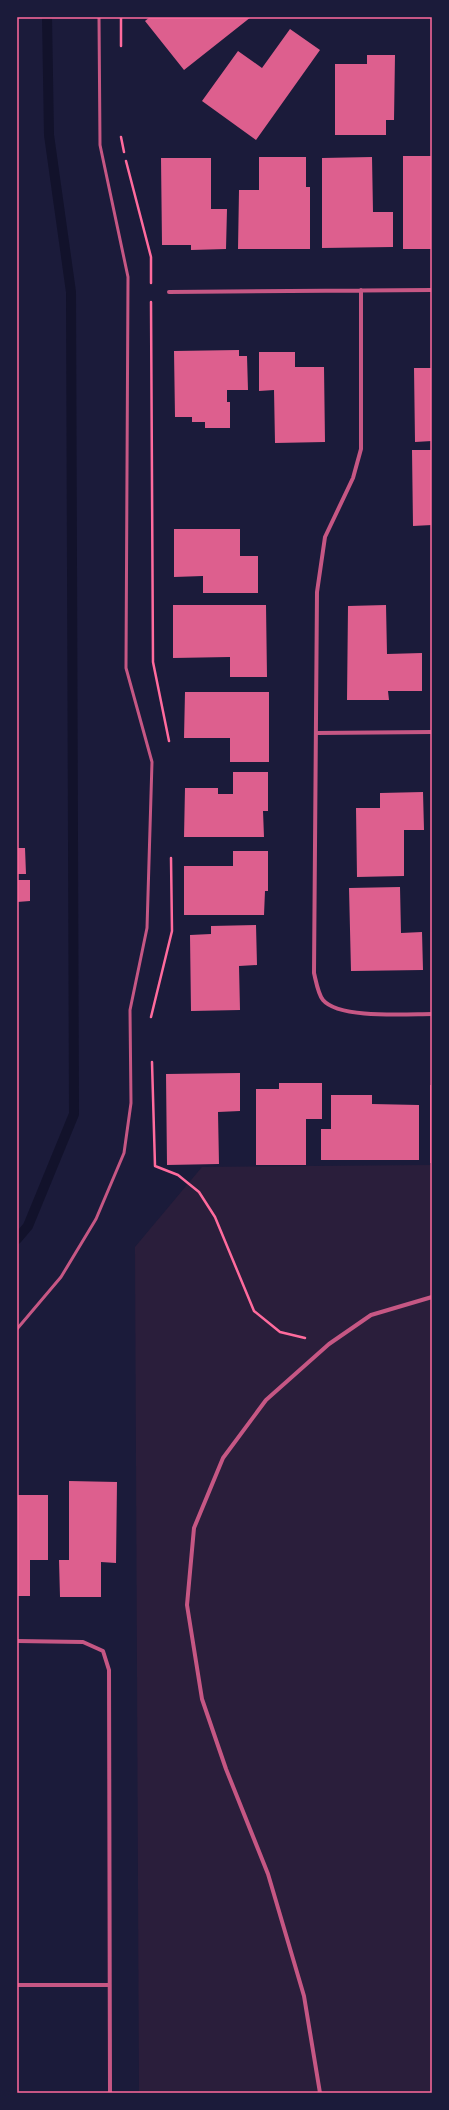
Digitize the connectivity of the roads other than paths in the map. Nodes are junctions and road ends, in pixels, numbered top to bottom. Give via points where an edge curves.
1 (99, 17) edge
2 (361, 290) junction
3 (432, 290) edge
4 (169, 292) dead end
5 (432, 732) edge
6 (317, 733) junction
7 (432, 1014) edge
8 (432, 1297) edge
9 (17, 1329) edge
10 (17, 1642) edge
11 (17, 1985) edge
12 (109, 1986) junction
13 (110, 2093) edge
14 (320, 2093) edge

1 - 9 lane via 100,144 128,277 126,668 152,762 147,928 130,1010 131,1104 124,1153 96,1219 61,1277
2 - 3 street
2 - 4 street
2 - 6 street via 361,449 353,478 325,537 317,592
5 - 6 street
6 - 7 street via 314,973 322,999 330,1007 362,1014
8 - 14 street via 371,1315 329,1344 266,1400 223,1458 194,1528 187,1604 202,1699 270,1882 304,1996
10 - 12 street via 83,1642 103,1651 109,1670
11 - 12 street
12 - 13 street

